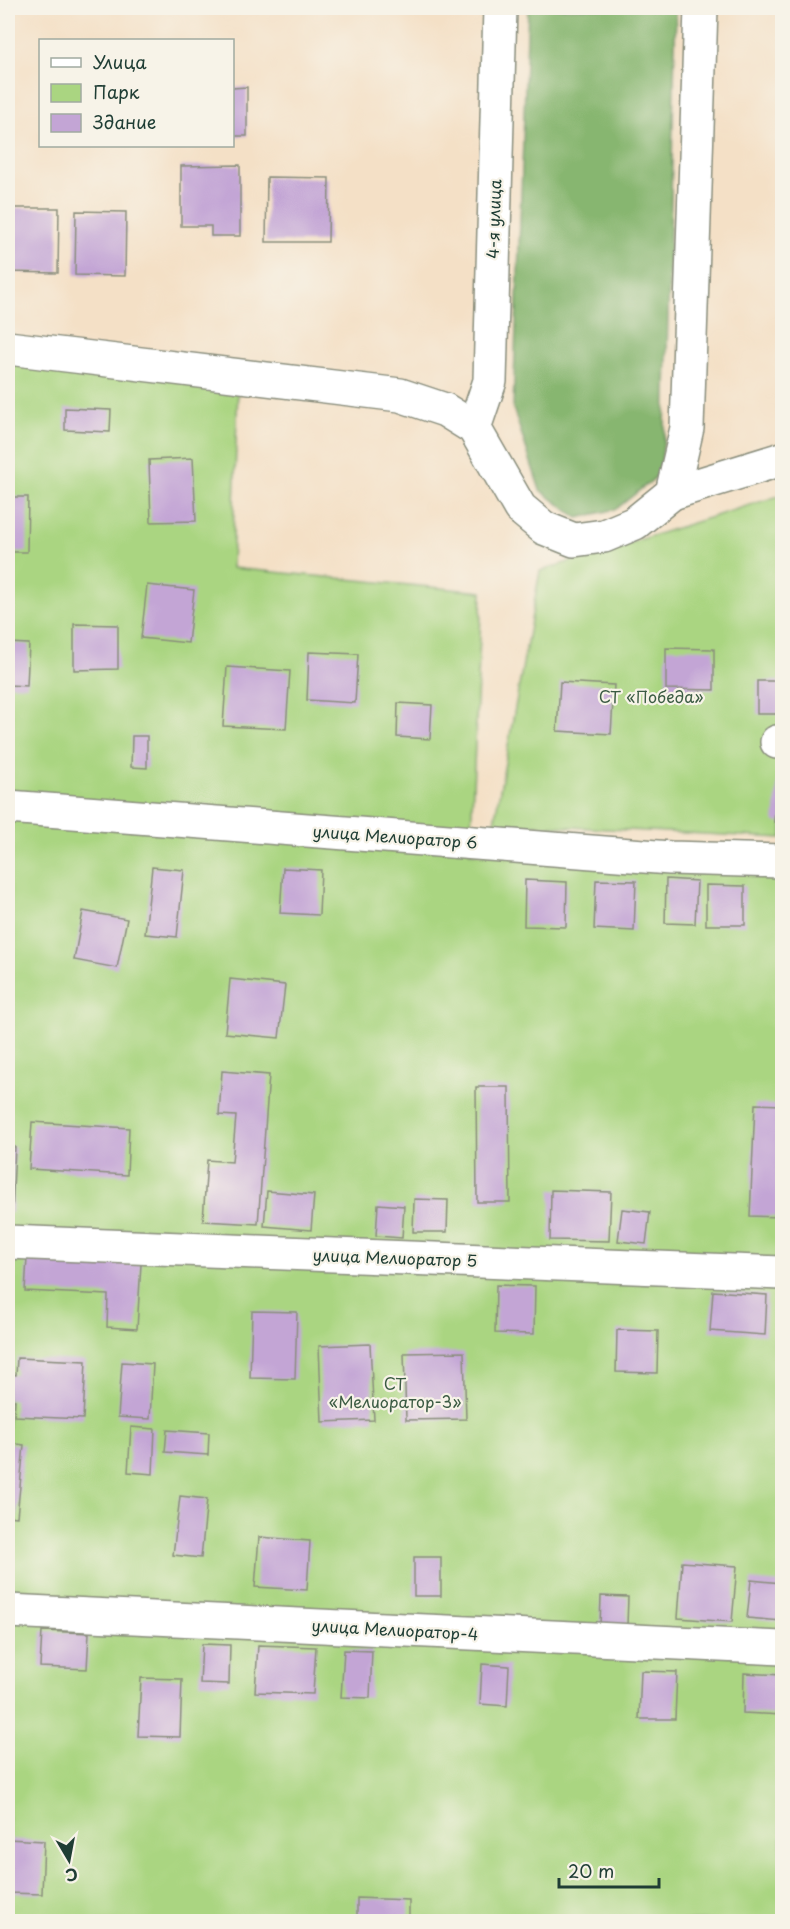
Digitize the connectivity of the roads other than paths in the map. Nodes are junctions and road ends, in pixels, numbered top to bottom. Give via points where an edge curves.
1 (500, 8) edge
2 (701, 8) edge
3 (13, 348) edge
4 (474, 428) junction
5 (783, 459) edge
6 (672, 493) junction
7 (8, 807) edge
8 (783, 861) edge
9 (8, 1242) edge
10 (783, 1273) edge
11 (8, 1611) edge
12 (783, 1648) edge

1 - 4 street, 4-я улица via 490,381
2 - 6 street via 687,428
3 - 4 street via 400,394 445,410
4 - 6 street via 520,508 544,528 574,540 604,536 635,523
5 - 6 street
7 - 8 street, улица Мелиоратор 6 via 670,858
9 - 10 street, улица Мелиоратор 5
11 - 12 street, улица Мелиоратор-4

